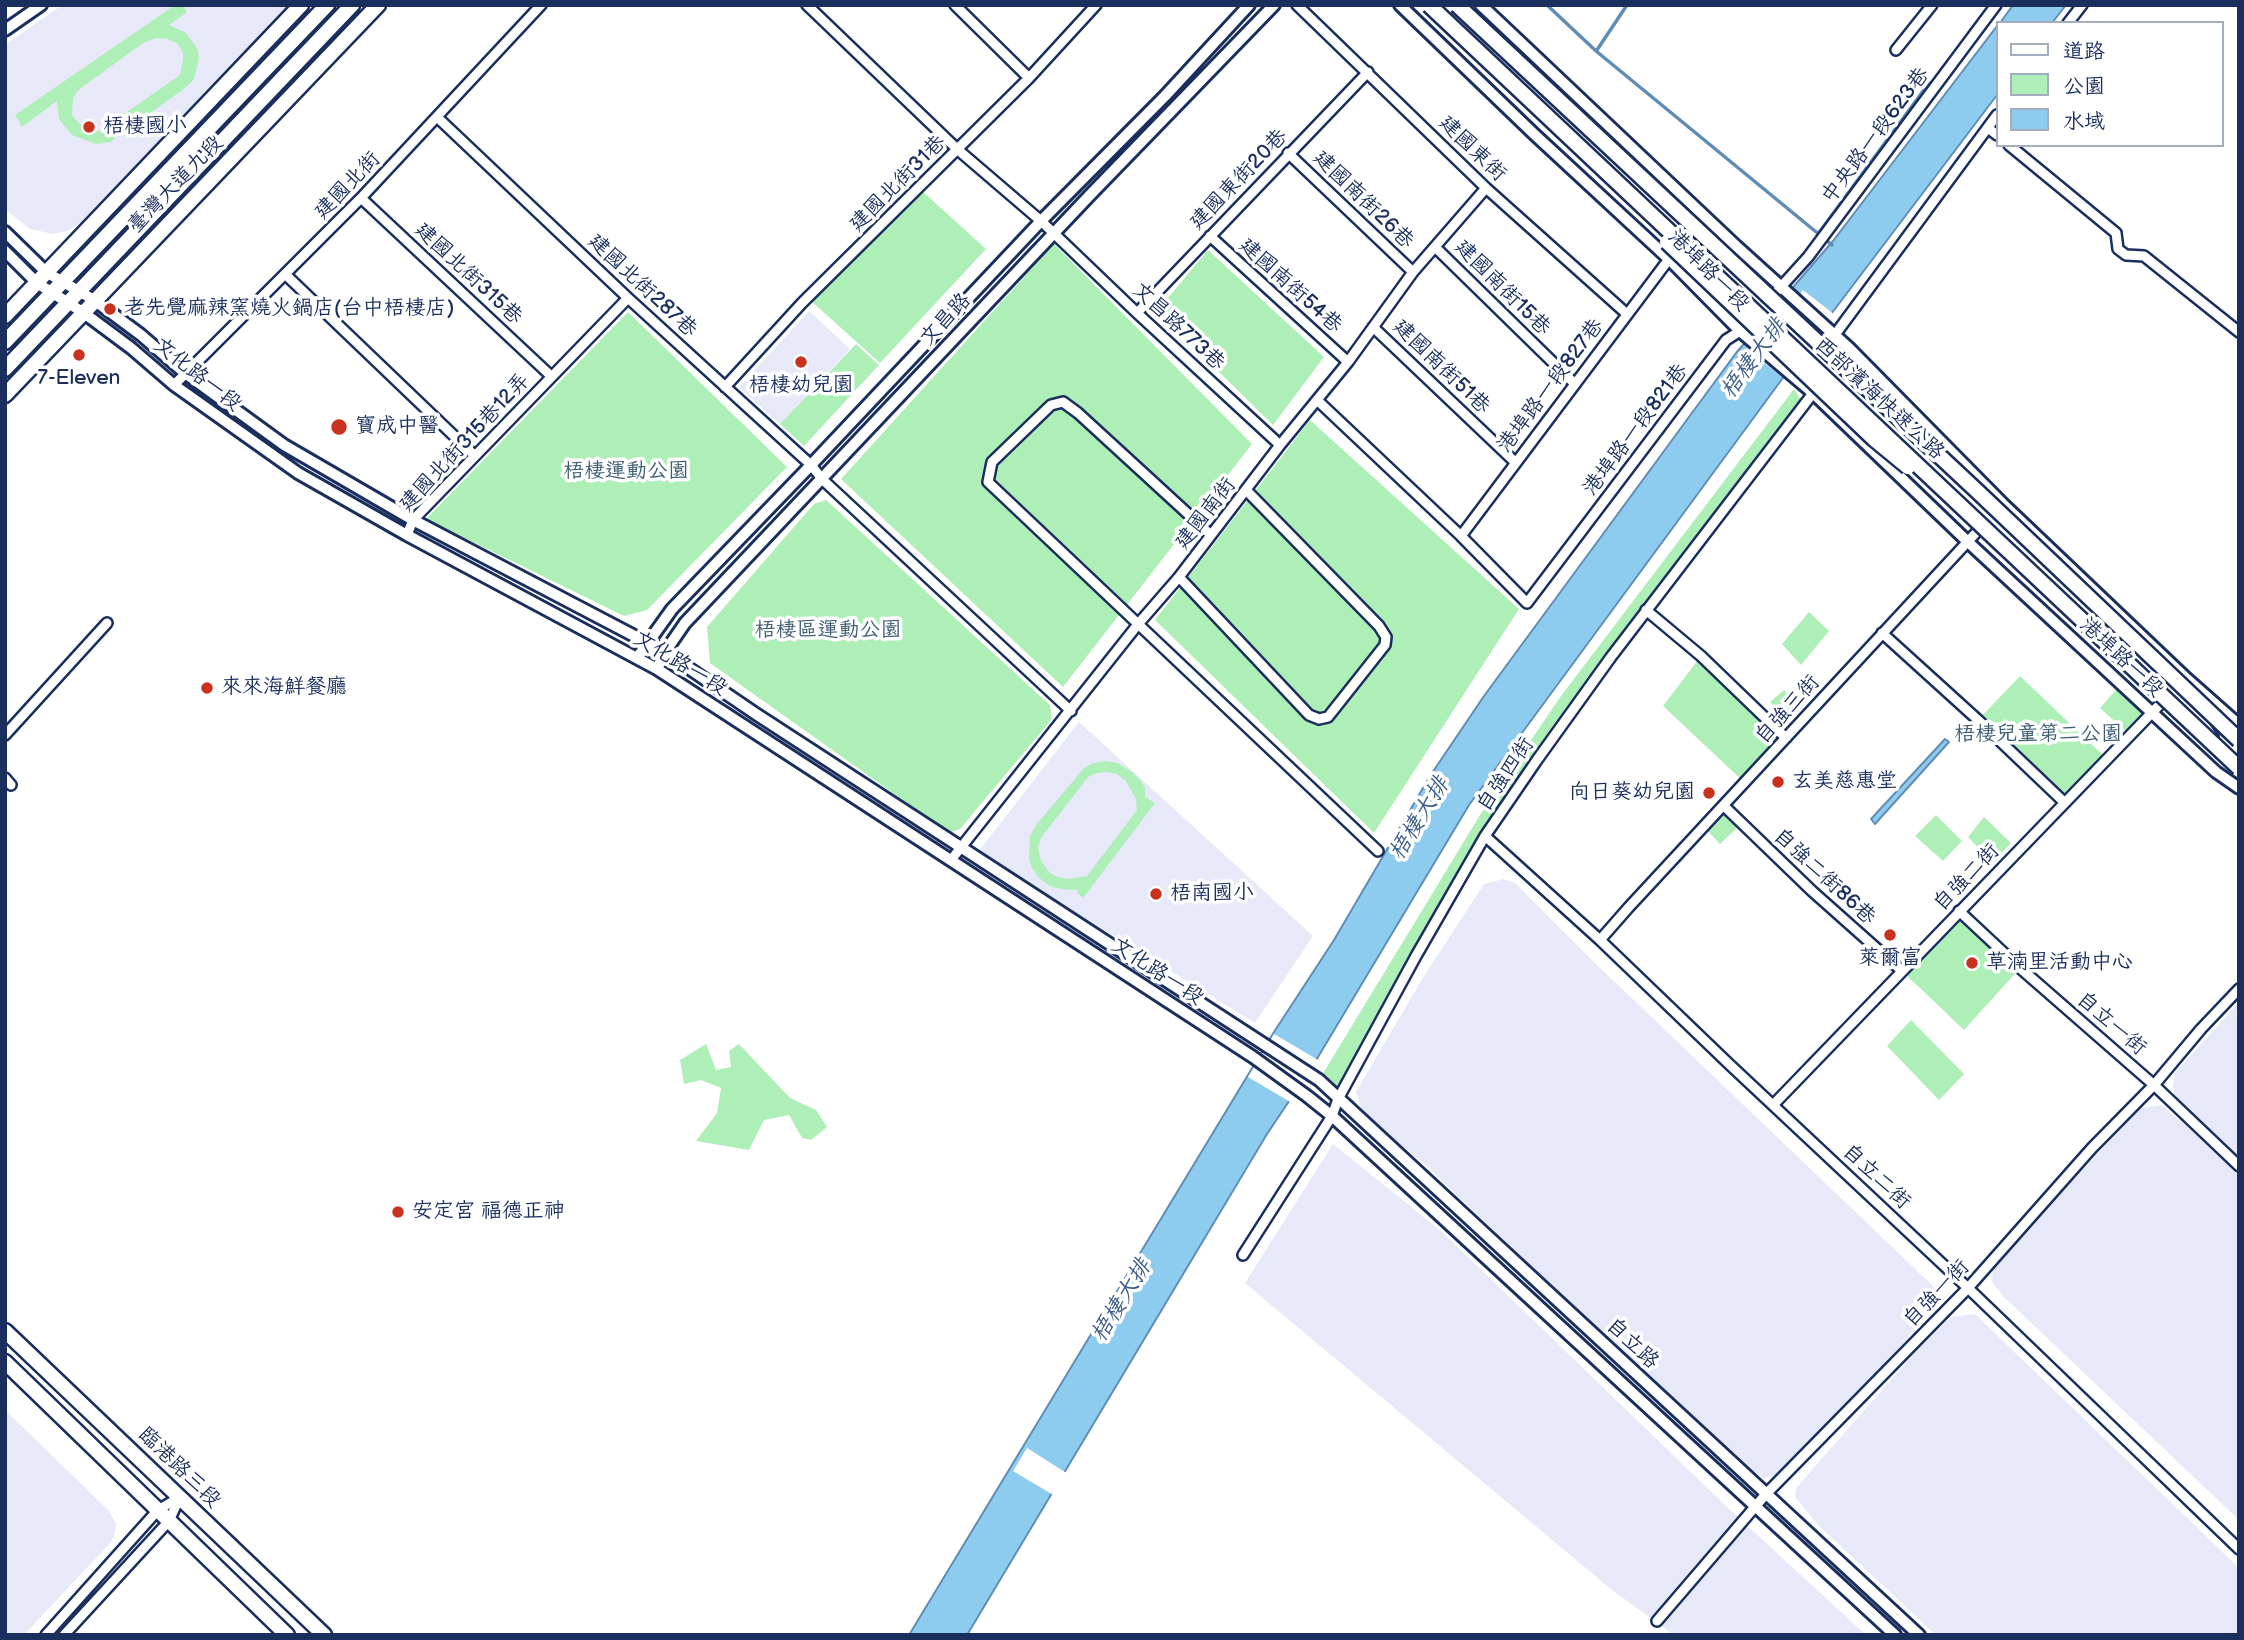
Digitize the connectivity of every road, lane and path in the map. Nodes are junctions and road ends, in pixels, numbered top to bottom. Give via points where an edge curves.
1 (41, 5) edge
2 (301, 5) edge
3 (327, 5) edge
4 (352, 5) edge
5 (378, 5) edge
6 (541, 5) edge
7 (807, 5) edge
8 (956, 5) edge
9 (1096, 5) edge
10 (1249, 5) edge
11 (1274, 5) edge
12 (1297, 5) edge
13 (1400, 5) edge
14 (1417, 5) edge
15 (1429, 5) edge
16 (1439, 5) edge
17 (1451, 5) edge
18 (1457, 5) edge
19 (1470, 5) edge
20 (1481, 5) edge
21 (1931, 5) edge
22 (1996, 5) edge
23 (2082, 5) edge
24 (2070, 21) edge
25 (1465, 24) junction
26 (5, 30) edge
27 (1896, 50) dead end
28 (1368, 72) junction
29 (1029, 78) junction
30 (1996, 116) edge
31 (437, 117) junction
32 (1988, 128) junction
33 (1996, 134) edge
34 (2011, 147) edge
35 (957, 149) junction
36 (1288, 153) junction
37 (1486, 188) junction
38 (361, 198) junction
39 (1041, 221) junction
40 (5, 232) edge
41 (1054, 234) junction
42 (1210, 236) junction
43 (1435, 247) junction
44 (5, 251) edge
45 (1669, 259) junction
46 (1413, 272) junction
47 (286, 275) junction
48 (42, 277) junction
49 (1782, 287) junction
50 (57, 288) junction
51 (73, 298) junction
52 (628, 298) junction
53 (94, 300) junction
54 (1763, 305) junction
55 (84, 313) junction
56 (1137, 313) junction
57 (1627, 314) junction
58 (5, 316) edge
59 (1373, 327) junction
60 (1740, 331) junction
61 (2239, 332) edge
62 (1834, 336) junction
63 (5, 342) edge
64 (1850, 349) junction
65 (1348, 362) junction
66 (5, 369) edge
67 (1833, 369) junction
68 (185, 373) junction
69 (551, 376) junction
70 (1575, 384) junction
71 (174, 385) junction
72 (725, 387) junction
73 (1812, 393) junction
74 (5, 395) edge
75 (1317, 400) junction
76 (1280, 445) junction
77 (474, 455) junction
78 (1515, 462) junction
79 (811, 465) junction
80 (823, 480) junction
81 (1246, 491) junction
82 (1977, 492) junction
83 (2003, 504) junction
84 (1965, 509) junction
85 (1990, 518) junction
86 (413, 520) junction
87 (407, 535) junction
88 (1210, 535) junction
89 (1461, 536) junction
90 (1968, 542) junction
91 (1179, 577) junction
92 (1646, 610) junction
93 (107, 623) dead end
94 (1139, 623) junction
95 (1882, 633) junction
96 (647, 642) junction
97 (665, 652) junction
98 (638, 658) junction
99 (657, 669) junction
100 (2187, 679) junction
101 (2172, 692) junction
102 (1070, 711) junction
103 (2152, 713) junction
104 (2198, 717) junction
105 (2239, 724) edge
106 (5, 736) edge
107 (1786, 738) junction
108 (2239, 740) edge
109 (2239, 768) edge
110 (2239, 777) edge
111 (2239, 788) edge
112 (2064, 802) junction
113 (1724, 806) junction
114 (1485, 836) junction
115 (961, 846) junction
116 (1378, 852) dead end
117 (951, 860) junction
118 (1959, 911) junction
119 (1601, 940) junction
120 (1902, 971) junction
121 (2239, 989) edge
122 (1319, 1080) joint
123 (2154, 1085) junction
124 (1307, 1096) joint
125 (1338, 1099) junction
126 (1773, 1104) junction
127 (1332, 1115) junction
128 (2239, 1166) edge
129 (1243, 1255) dead end
130 (1968, 1288) junction
131 (5, 1331) edge
132 (5, 1362) edge
133 (1766, 1494) junction
134 (180, 1497) junction
135 (1756, 1506) junction
136 (158, 1510) junction
137 (169, 1521) junction
138 (2239, 1549) edge
139 (1657, 1621) dead end
140 (46, 1635) edge
141 (64, 1635) edge
142 (287, 1635) edge
143 (324, 1635) edge
144 (1895, 1635) edge
145 (1919, 1635) edge

1 - 26 street
2 - 48 main road, 臺灣大道九段
3 - 50 main road, 臺灣大道九段
4 - 51 main road, 臺灣大道九段
5 - 53 main road, 臺灣大道九段
6 - 31 street, 建國北街
7 - 35 street, 文昌路773巷
8 - 29 street
9 - 29 street, 建國北街31巷
10 - 39 street, 文昌路
11 - 41 street, 文昌路
12 - 28 street, 建國東街
13 - 45 street, 港埠路一段
14 - 84 main road, bridge via 1874,439
15 - 84 main road, 西部濱海快速公路, bridge
16 - 25 street, 港埠路一段
17 - 25 street, 港埠路一段
18 - 82 main road, 西部濱海快速公路, bridge
19 - 82 main road, bridge via 1961,468
20 - 49 street, 港埠路一段
21 - 27 street
22 - 49 street, 中央路一段623巷
23 - 24 street
25 - 54 street, 港埠路一段
28 - 36 street, 建國東街20巷
28 - 37 street, 建國東街
29 - 35 street, 建國北街31巷
30 - 32 street
31 - 38 street, 建國北街
31 - 52 street, 建國北街287巷
32 - 33 street
32 - 62 street
34 - 61 street via 2116,233 2118,249 2126,256 2144,256
35 - 39 street, 文昌路773巷
35 - 72 street, 建國北街31巷
36 - 42 street, 建國東街20巷
36 - 46 street, 建國南街26巷
37 - 43 street, 建國南街
37 - 57 street, 建國東街
38 - 47 street, 建國北街
38 - 69 street, 建國北街315巷
39 - 41 street, 文昌路773巷
39 - 79 street, 文昌路
40 - 48 street
41 - 56 street, 文昌路773巷
41 - 80 street, 文昌路
42 - 56 street, 建國東街20巷
42 - 65 street, 建國南街54巷
43 - 46 street, 建國南街
43 - 70 street, 建國南街15巷
44 - 48 street
45 - 57 street, 港埠路一段827巷
45 - 60 street, 港埠路一段
46 - 59 street, 建國南街
47 - 68 street, 建國北街
47 - 77 street
48 - 50 street
48 - 58 main road, 臺灣大道九段
49 - 54 street, 港埠路一段821巷
49 - 62 street, 港埠路一段
50 - 51 street
50 - 63 main road, 臺灣大道九段
51 - 53 street, 文化路一段
51 - 55 street, 文化路一段
51 - 66 main road, 臺灣大道九段
52 - 69 street, 建國北街315巷12弄
52 - 72 street, 建國北街287巷
53 - 55 main road, 臺灣大道九段
53 - 68 street, 文化路一段
54 - 60 street, 港埠路一段821巷
54 - 67 street, 港埠路一段
55 - 71 street, 文化路一段
55 - 74 main road, 臺灣大道九段
56 - 76 street, 文昌路773巷
57 - 70 street, 港埠路一段827巷
59 - 65 street, 建國南街
59 - 78 street, 建國南街51巷
60 - 73 street, 港埠路一段
60 - 89 street, 港埠路一段821巷 via 1726,340 1527,603
62 - 64 street, 港埠路一段
64 - 67 street, 自強四街
64 - 83 street, 港埠路一段
65 - 75 street, 建國南街
67 - 73 street, 自強四街
67 - 85 street, 港埠路一段
68 - 71 street, 建國北街
68 - 86 street, 文化路一段 via 284,445
69 - 77 street, 建國北街315巷12弄
70 - 78 street, 港埠路一段827巷
71 - 87 street, 文化路一段 via 298,473
72 - 79 street, 建國北街287巷
73 - 90 street, 港埠路一段
73 - 92 street, 自強四街
75 - 76 street, 建國南街
75 - 89 street
76 - 81 street, 建國南街
77 - 86 street, 建國北街315巷12弄
78 - 89 street, 港埠路一段827巷
79 - 80 street, 建國北街287巷
79 - 96 street, 文昌路 via 671,609
80 - 97 street, 文昌路 via 685,623
80 - 102 street, 建國北街287巷
81 - 88 street, 建國南街
81 - 91 street via 1386,637 1385,645 1328,717 1309,715
82 - 108 main road, 西部濱海快速公路, bridge
83 - 85 street, 自強三街
83 - 100 street, 港埠路一段
84 - 109 main road, 西部濱海快速公路, bridge
85 - 90 street, 自強三街
85 - 101 street, 港埠路一段
86 - 87 street, 建國北街315巷12弄
86 - 96 street, 文化路一段
87 - 98 street, 文化路一段
88 - 91 street, 建國南街
88 - 94 street via 1063,402 1051,405 992,462 988,482
90 - 95 street, 自強三街
90 - 103 street, 港埠路一段
91 - 94 street, 建國南街
92 - 107 street
92 - 114 street, 自強四街
93 - 106 street
94 - 102 street, 建國南街
94 - 116 street
95 - 107 street, 自強三街
95 - 112 street
96 - 97 street, 文化路一段
96 - 98 street, 文昌路
97 - 99 street, 文昌路
97 - 115 street, 文化路一段
98 - 99 street, 文化路一段
99 - 117 street, 文化路一段
100 - 101 street, 自強二街
100 - 105 street, 港埠路一段
101 - 103 street, 自強二街
101 - 104 street, 港埠路一段
102 - 115 street, 建國南街
103 - 111 street, 港埠路一段
103 - 112 street, 自強二街
104 - 108 street, 港埠路一段
104 - 110 street, 港埠路一段
107 - 113 street, 自強三街
112 - 118 street, 自強二街
113 - 119 street, 自強三街
113 - 120 street, 自強二街86巷
114 - 119 street, 自立二街
114 - 125 street, 自強四街
115 - 117 street, 建國南街
115 - 122 street, 文化路一段
117 - 124 street, 文化路一段
118 - 120 street, 自強二街
118 - 123 street, 自立一街
119 - 126 street, 自立二街
120 - 126 street, 自強二街
121 - 123 street, 自強一街
122 - 125 street, 自立路
123 - 128 street, 自立一街
123 - 130 street, 自強一街
124 - 127 street, 自立路
125 - 127 street, 自強四街
125 - 133 street, 自立路
126 - 130 street, 自立二街
127 - 129 street, 自強四街
127 - 135 street, 自立路
130 - 133 street, 自強一街
130 - 138 street, 自立二街
131 - 134 main road, 臨港路三段
132 - 136 main road
133 - 135 street, 自強一街
133 - 145 street, 自立路
134 - 136 street
134 - 137 street
134 - 143 main road, 臨港路三段
135 - 139 street, 自強一街
135 - 144 street, 自立路
136 - 137 main road
136 - 140 street
137 - 141 street
137 - 142 main road

